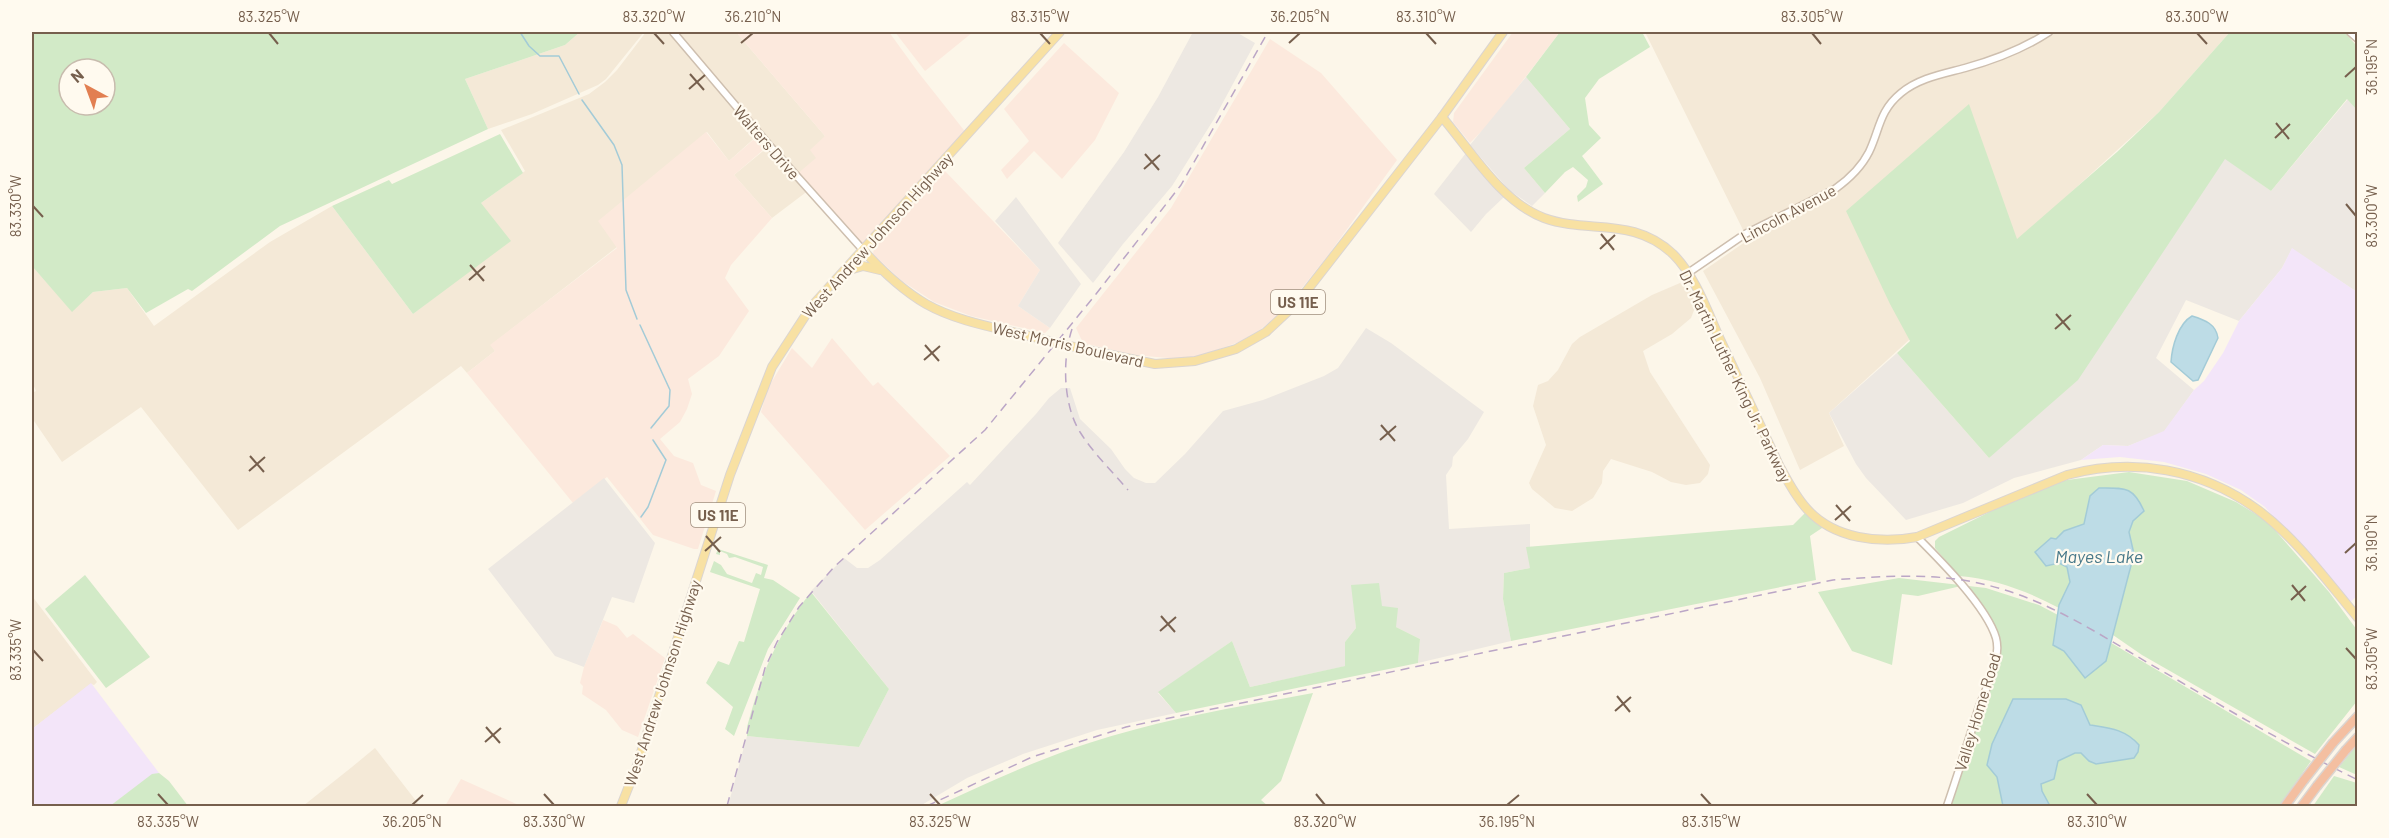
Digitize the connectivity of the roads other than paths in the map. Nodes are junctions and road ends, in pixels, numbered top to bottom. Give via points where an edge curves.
1 (674, 32) edge
2 (1060, 32) edge
3 (1503, 32) edge
4 (2049, 32) edge
5 (2350, 32) edge
6 (2358, 39) edge
7 (1442, 117) junction
8 (863, 250) junction
9 (883, 272) junction
10 (842, 273) junction
11 (1688, 273) junction
12 (1917, 537) junction
13 (2358, 618) edge
14 (2358, 716) edge
15 (2358, 737) edge
16 (621, 807) edge
17 (1947, 807) edge
18 (2285, 807) edge
19 (2302, 807) edge

1 - 8 street, Walters Drive
2 - 8 main road, West Andrew Johnson Highway
3 - 7 main road, West Morris Boulevard / US 11E
4 - 11 street, Lincoln Avenue via 2007,54 1931,77 1903,91 1889,104 1868,154 1849,179 1745,234
5 - 6 street
7 - 9 main road, West Morris Boulevard / US 11E, bridge via 1280,321 1236,349 1202,360 1155,364 963,319 927,305
7 - 11 main road, Dr. Martin Luther King Jr. Parkway via 1497,184 1526,209 1554,220 1636,233 1673,254
8 - 9 main road, West Morris Boulevard / US 11E
8 - 10 main road, West Andrew Johnson Highway / US 11E
9 - 10 main road via 863,266
10 - 16 main road, West Andrew Johnson Highway / US 11E via 790,335 762,388
11 - 12 main road, Dr. Martin Luther King Jr. Parkway via 1779,465 1808,510 1827,524 1857,537 1895,541
12 - 13 main road, Dr. Martin Luther King Jr. Parkway via 2087,469 2131,465 2155,468 2224,489 2259,510 2294,543
12 - 17 street, Valley Home Road via 1980,609 1997,644 1985,694
14 - 18 highway, bridge
15 - 19 highway, bridge

